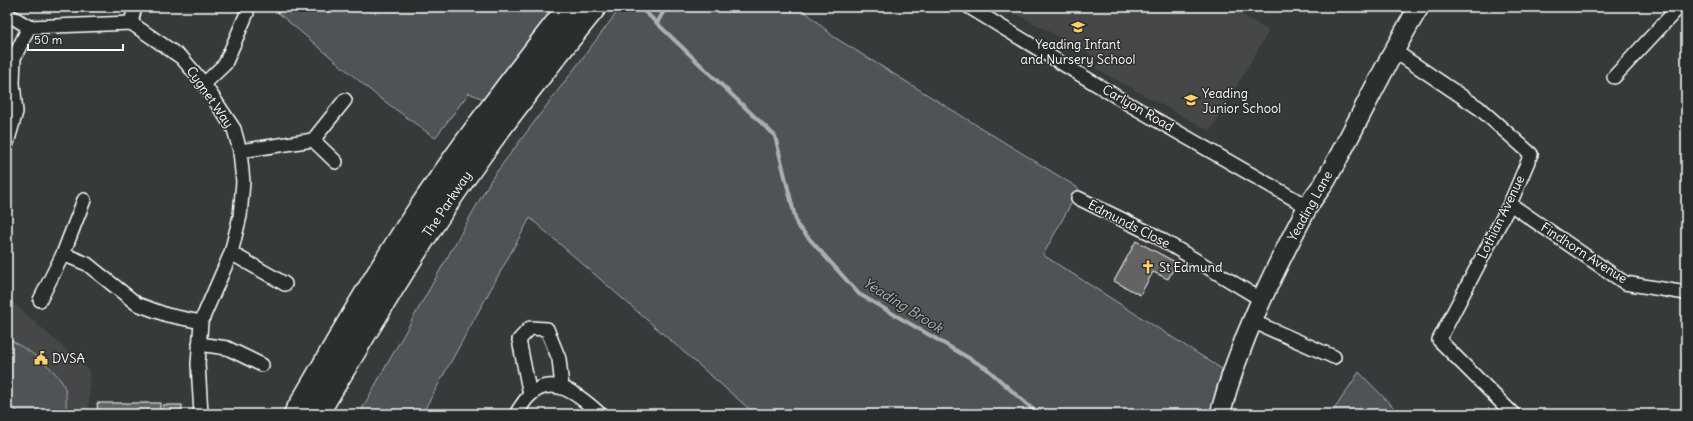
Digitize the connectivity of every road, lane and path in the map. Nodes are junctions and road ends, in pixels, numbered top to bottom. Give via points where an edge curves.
1 (135, 7) edge
2 (569, 7) edge
3 (595, 7) edge
4 (969, 7) edge
5 (1419, 7) edge
6 (1679, 7) edge
7 (248, 13) dead end
8 (7, 14) edge
9 (131, 23) junction
10 (29, 27) junction
11 (1393, 50) junction
12 (1614, 76) dead end
13 (204, 84) junction
14 (344, 100) dead end
15 (313, 140) junction
16 (7, 143) edge
17 (240, 152) junction
18 (336, 162) dead end
19 (1078, 198) dead end
20 (84, 200) dead end
21 (1510, 204) junction
22 (1308, 207) junction
23 (231, 253) junction
24 (63, 254) junction
25 (285, 284) dead end
26 (1686, 293) edge
27 (40, 300) dead end
28 (1262, 300) junction
29 (1252, 321) junction
30 (201, 322) junction
31 (199, 344) junction
32 (1334, 357) dead end
33 (262, 365) dead end
34 (562, 388) junction
35 (530, 395) junction
36 (201, 414) edge
37 (295, 414) edge
38 (317, 414) edge
39 (516, 414) edge
40 (600, 414) edge
41 (1220, 414) edge
42 (1513, 414) edge

1 - 9 street
2 - 37 highway, The Parkway via 513,77 415,215 369,287
3 - 38 highway, The Parkway via 529,88 481,154 392,289
4 - 22 street, Carlyon Road via 1126,103
5 - 11 street, Yeading Lane
6 - 12 street
7 - 13 street via 226,64
8 - 10 street
9 - 10 street
9 - 13 street, Cygnet Way via 182,58
10 - 16 street via 14,58 16,112
11 - 21 street, Lothian Avenue via 1479,108 1531,154
11 - 22 street, Yeading Lane via 1325,182
13 - 17 street, Cygnet Way via 234,129
14 - 15 street
15 - 17 street
15 - 18 street
17 - 23 street, Cygnet Way via 240,216
19 - 28 street, Edmunds Close via 1154,235
20 - 24 street
21 - 26 street, Findhorn Avenue via 1625,283
21 - 42 street, Lothian Avenue via 1439,340
22 - 28 street, Yeading Lane
23 - 25 street
23 - 30 street, Cygnet Way
24 - 27 street
24 - 30 street via 87,264 137,304 167,315
28 - 29 street, Yeading Lane
29 - 32 street
29 - 41 street, Yeading Lane
30 - 31 street, Cygnet Way
31 - 33 street via 227,348
31 - 36 street, Cygnet Way
34 - 35 street via 544,387
34 - 35 street via 559,359 547,329 530,328 519,340
34 - 40 street via 576,394
35 - 39 street

